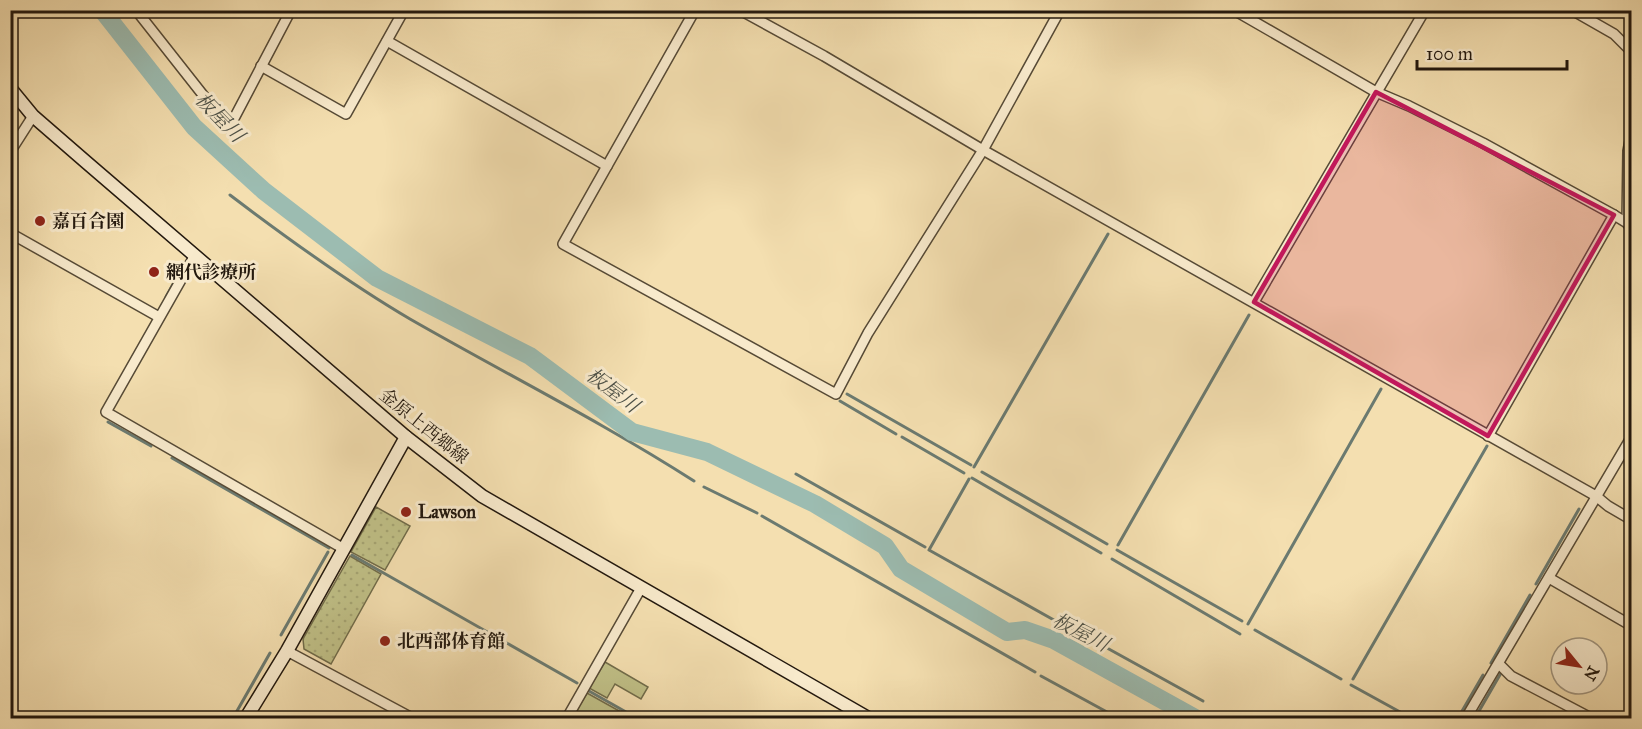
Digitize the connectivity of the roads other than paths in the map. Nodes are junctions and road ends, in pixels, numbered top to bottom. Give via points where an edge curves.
1 (136, 10) edge
2 (291, 10) edge
3 (404, 10) edge
4 (695, 10) edge
5 (740, 10) edge
6 (1060, 10) edge
7 (1234, 10) edge
8 (1425, 10) edge
9 (1572, 10) edge
10 (387, 41) junction
11 (1632, 52) edge
12 (261, 66) junction
13 (10, 88) edge
14 (1376, 92) junction
15 (33, 116) junction
16 (1632, 131) edge
17 (983, 150) junction
18 (10, 152) edge
19 (607, 166) junction
20 (1614, 215) junction
21 (1629, 226) edge
22 (10, 233) edge
23 (195, 255) junction
24 (1254, 302) junction
25 (159, 317) junction
26 (1488, 436) junction
27 (1632, 436) edge
28 (406, 437) junction
29 (1596, 496) junction
30 (1632, 520) edge
31 (344, 549) junction
32 (1549, 578) junction
33 (641, 588) junction
34 (1632, 626) edge
35 (287, 651) junction
36 (1499, 664) junction
37 (246, 718) edge
38 (412, 718) edge
39 (567, 718) edge
40 (868, 718) edge
41 (1466, 718) edge
42 (1591, 718) edge

1 - 12 street via 229,128
2 - 12 street
3 - 10 street
4 - 19 street
5 - 17 street
6 - 17 street
7 - 14 street
8 - 14 street
9 - 11 street via 1614,34
10 - 12 street via 346,114
10 - 19 street
13 - 15 main road, 金原上西郷線
14 - 20 street via 1483,143
14 - 24 street
15 - 18 street
15 - 23 main road, 金原上西郷線
16 - 21 street via 1628,151
17 - 19 street via 868,333 836,394 563,244
17 - 24 street
20 - 21 street
20 - 26 street
22 - 25 street
23 - 25 street
23 - 28 main road, 金原上西郷線
24 - 26 street
25 - 31 street via 106,412
26 - 29 street
27 - 29 street
28 - 31 main road
28 - 33 main road, 金原上西郷線 via 482,496
29 - 30 street
29 - 32 street
31 - 35 main road
32 - 34 street
32 - 36 street
33 - 39 street
33 - 40 main road, 金原上西郷線
35 - 37 main road
35 - 38 street
36 - 41 street
36 - 42 street via 1510,676

